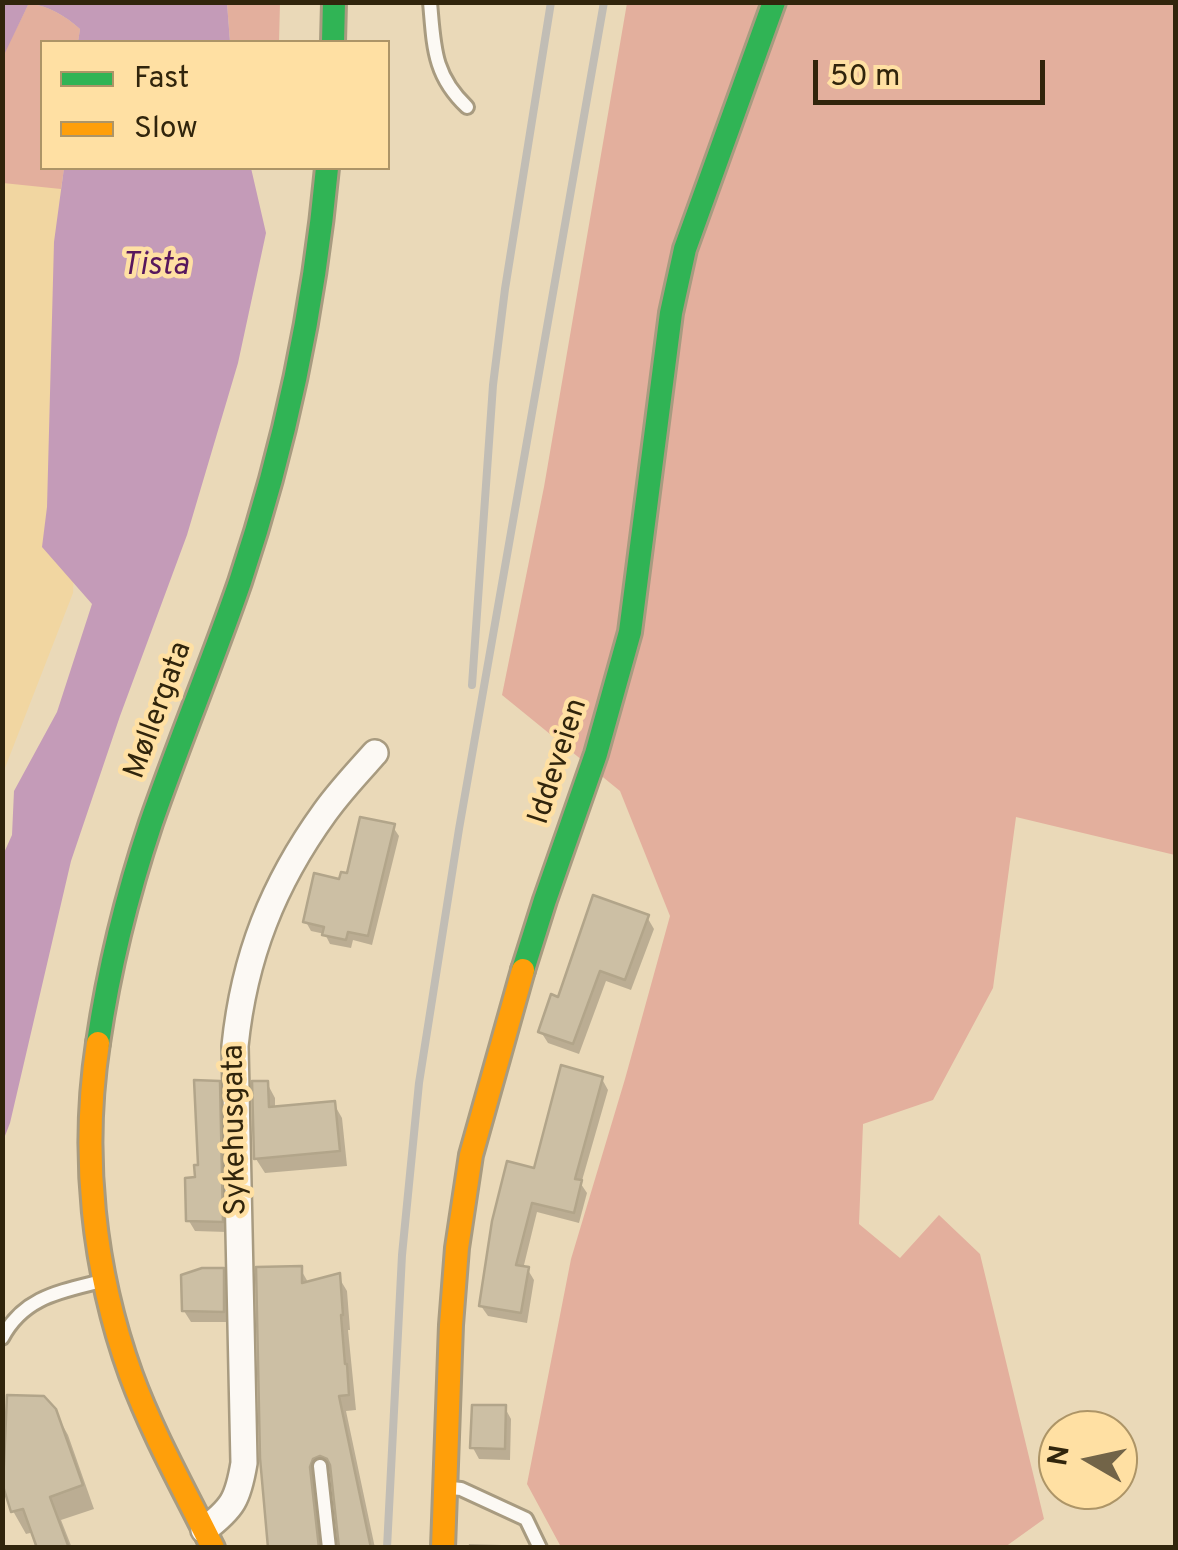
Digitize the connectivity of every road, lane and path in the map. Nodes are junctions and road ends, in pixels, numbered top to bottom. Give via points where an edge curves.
1 (334, 2) edge
2 (430, 2) edge
3 (774, 2) edge
4 (333, 40) edge
5 (467, 106) dead end
6 (326, 170) edge
7 (375, 753) dead end
8 (105, 1280) junction
9 (2, 1338) edge
10 (320, 1466) dead end
11 (444, 1487) junction
12 (208, 1539) edge
13 (329, 1548) edge
14 (443, 1548) edge
15 (540, 1548) edge

1 - 4 main road
2 - 5 lane via 440,69
3 - 11 main road, Iddeveien via 685,249 627,647 510,1011 472,1154 456,1248
6 - 8 main road, Møllergata via 306,320 270,482 144,846 108,982 92,1109 96,1233
7 - 12 street, Sykehusgata via 327,809 278,888 238,1013 244,1464 239,1493
8 - 9 lane via 26,1306
8 - 12 main road, Møllergata via 133,1378
10 - 13 lane
11 - 14 main road, Iddeveien
11 - 15 lane via 526,1520

